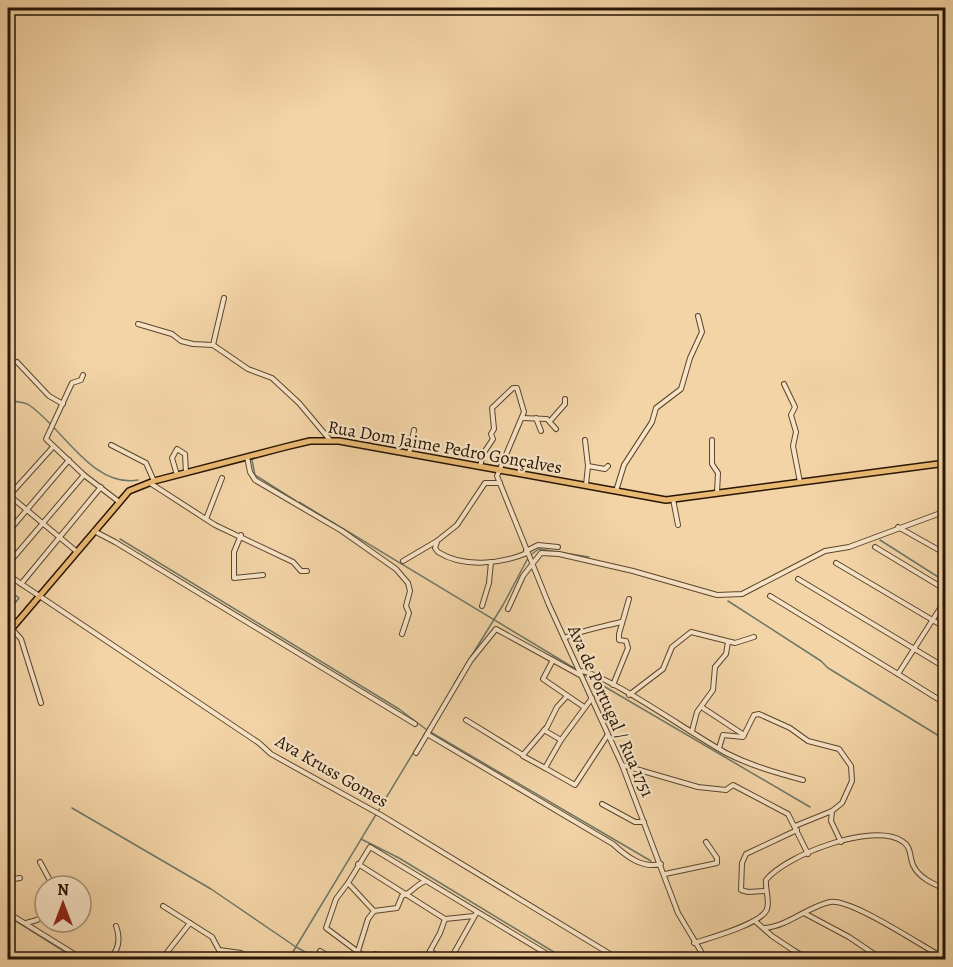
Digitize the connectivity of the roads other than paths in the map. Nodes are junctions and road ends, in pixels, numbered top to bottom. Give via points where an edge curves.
1 (224, 298) dead end
2 (698, 316) dead end
3 (138, 324) dead end
4 (213, 345) junction
5 (17, 362) dead end
6 (82, 375) dead end
7 (784, 384) dead end
8 (565, 399) dead end
9 (63, 404) junction
10 (522, 418) junction
11 (536, 418) junction
12 (551, 420) junction
13 (320, 429) junction
14 (556, 429) dead end
15 (414, 430) dead end
16 (541, 431) dead end
17 (317, 440) junction
18 (330, 440) junction
19 (585, 440) dead end
20 (712, 440) dead end
21 (111, 445) dead end
22 (53, 447) junction
23 (409, 454) junction
24 (247, 457) junction
25 (70, 460) junction
26 (945, 463) edge
27 (588, 466) junction
28 (608, 466) dead end
29 (480, 467) junction
30 (498, 471) junction
31 (186, 473) junction
32 (177, 475) junction
33 (84, 476) junction
34 (222, 478) dead end
35 (152, 482) junction
36 (800, 482) junction
37 (500, 483) junction
38 (586, 485) junction
39 (101, 487) junction
40 (616, 490) junction
41 (717, 493) junction
42 (9, 497) edge
43 (673, 499) junction
44 (118, 501) junction
45 (27, 509) junction
46 (945, 511) edge
47 (206, 519) junction
48 (43, 523) junction
49 (678, 525) dead end
50 (898, 527) junction
51 (93, 531) junction
52 (8, 532) edge
53 (241, 535) junction
54 (60, 536) junction
55 (437, 542) junction
56 (558, 547) dead end
57 (874, 547) dead end
58 (76, 551) junction
59 (526, 552) junction
60 (945, 554) edge
61 (403, 561) dead end
62 (490, 562) junction
63 (836, 563) dead end
64 (8, 564) edge
65 (531, 564) junction
66 (307, 571) dead end
67 (8, 575) edge
68 (263, 575) dead end
69 (798, 579) dead end
70 (21, 584) junction
71 (945, 590) edge
72 (8, 591) edge
73 (40, 595) junction
74 (770, 596) dead end
75 (630, 599) dead end
76 (945, 599) edge
77 (482, 606) dead end
78 (8, 607) edge
79 (508, 609) dead end
80 (931, 619) junction
81 (621, 622) junction
82 (945, 628) edge
83 (9, 630) edge
84 (402, 634) dead end
85 (754, 637) dead end
86 (564, 638) junction
87 (728, 642) junction
88 (912, 648) junction
89 (553, 660) junction
90 (945, 668) edge
91 (580, 673) junction
92 (898, 674) junction
93 (613, 686) junction
94 (629, 695) junction
95 (567, 696) junction
96 (592, 698) junction
97 (41, 703) dead end
98 (945, 704) edge
99 (584, 707) junction
100 (703, 708) junction
101 (466, 720) dead end
102 (415, 724) dead end
103 (544, 730) junction
104 (692, 731) junction
105 (427, 734) junction
106 (744, 735) junction
107 (608, 736) junction
108 (561, 740) junction
109 (718, 748) junction
110 (416, 753) dead end
111 (523, 755) junction
112 (622, 765) junction
113 (545, 768) junction
114 (803, 780) dead end
115 (602, 804) dead end
116 (832, 811) junction
117 (645, 822) junction
118 (796, 825) junction
119 (706, 842) dead end
120 (841, 842) junction
121 (808, 854) junction
122 (40, 862) dead end
123 (358, 864) junction
124 (661, 864) junction
125 (46, 874) edge
126 (665, 874) junction
127 (20, 878) dead end
128 (8, 880) edge
129 (427, 881) junction
130 (348, 883) junction
131 (945, 890) edge
132 (765, 891) junction
133 (409, 894) junction
134 (163, 906) dead end
135 (374, 911) junction
136 (8, 912) edge
137 (803, 912) junction
138 (476, 914) junction
139 (445, 919) junction
140 (33, 921) edge
141 (755, 921) junction
142 (26, 922) junction
143 (190, 922) junction
144 (116, 926) dead end
145 (765, 928) junction
146 (694, 943) junction
147 (320, 951) dead end
148 (358, 951) junction
149 (430, 951) junction
150 (796, 952) junction
151 (453, 954) junction
152 (945, 959) edge
153 (84, 960) edge
154 (108, 960) edge
155 (161, 960) edge
156 (249, 960) edge
157 (335, 960) edge
158 (369, 960) edge
159 (387, 960) edge
160 (424, 960) edge
161 (444, 960) edge
162 (450, 960) edge
163 (457, 960) edge
164 (557, 960) edge
165 (621, 960) edge
166 (706, 960) edge
167 (786, 960) edge
168 (808, 960) edge
169 (883, 960) edge

1 - 4 street
2 - 40 street via 702,332 681,389 656,408 652,422 624,465
3 - 4 street via 172,334 181,341
4 - 13 street via 272,378
5 - 9 street via 49,396
6 - 9 street via 81,380 72,383
7 - 36 street via 795,407 791,415 797,439 793,446
8 - 12 street
9 - 22 street via 46,438
10 - 11 street
10 - 29 street via 520,394 514,387 492,408 493,440
10 - 30 street
11 - 12 street
11 - 16 street
12 - 14 street
13 - 17 street
13 - 18 street
15 - 23 street
17 - 18 main road, Rua Dom Jaime Pedro Gonçalves
17 - 24 main road, Rua Dom Jaime Pedro Gonçalves
18 - 23 main road, Rua Dom Jaime Pedro Gonçalves
19 - 27 street
20 - 41 street
21 - 35 street via 146,463
22 - 25 street
22 - 42 street
23 - 29 main road, Rua Dom Jaime Pedro Gonçalves
24 - 31 main road, Rua Dom Jaime Pedro Gonçalves
24 - 84 street via 255,480 342,531 403,576 410,591 406,606 409,613
25 - 33 street
25 - 45 street
26 - 36 main road, Rua Dom Jaime Pedro Gonçalves
27 - 28 street
27 - 38 street
29 - 30 main road, Rua Dom Jaime Pedro Gonçalves
30 - 37 street, Ava de Portugal / Rua 1751
30 - 38 main road, Rua Dom Jaime Pedro Gonçalves
31 - 32 main road, Rua Dom Jaime Pedro Gonçalves
31 - 32 street via 185,454 177,449 172,458
32 - 35 main road, Rua Dom Jaime Pedro Gonçalves
33 - 39 street
33 - 48 street
34 - 47 street
35 - 44 main road, Rua Dom Jaime Pedro Gonçalves via 129,491
35 - 47 street
36 - 41 main road, Rua Dom Jaime Pedro Gonçalves
37 - 55 street via 485,483 457,525
37 - 59 street, Ava de Portugal / Rua 1751
38 - 40 main road, Rua Dom Jaime Pedro Gonçalves
39 - 44 street
39 - 54 street
40 - 43 main road, Rua Dom Jaime Pedro Gonçalves
41 - 43 main road, Rua Dom Jaime Pedro Gonçalves
42 - 45 street
43 - 49 street
44 - 51 main road, Rua Dom Jaime Pedro Gonçalves
45 - 48 street
45 - 52 street
46 - 50 street
47 - 53 street
48 - 54 street
48 - 64 street
50 - 60 street
50 - 65 street via 849,547 825,551 785,574 732,596 559,554 541,553
51 - 58 main road, Rua Dom Jaime Pedro Gonçalves
51 - 102 street
53 - 66 street
53 - 68 street via 234,552 234,578
54 - 58 street
54 - 70 street
55 - 61 street
55 - 62 street via 435,550 442,555
56 - 59 street via 538,545
57 - 71 street
58 - 73 main road, Rua Dom Jaime Pedro Gonçalves
59 - 62 street via 502,562
59 - 65 street, Ava de Portugal / Rua 1751
62 - 77 street
63 - 80 street
65 - 79 street
65 - 86 street, Ava de Portugal / Rua 1751
67 - 70 street, Ava Kruss Gomes
69 - 88 street
70 - 73 street, Ava Kruss Gomes
72 - 78 street
73 - 83 main road, Rua Dom Jaime Pedro Gonçalves
73 - 165 street, Ava Kruss Gomes via 271,754 381,815
74 - 92 street
75 - 81 street
76 - 80 street
80 - 82 street
80 - 88 street
81 - 86 street via 600,629 591,627
81 - 93 street via 619,640 626,641 628,648
83 - 97 street via 21,639
85 - 87 street via 741,643
86 - 91 street, Ava de Portugal / Rua 1751
87 - 94 street via 691,632 672,647 663,669
87 - 100 street via 726,654 715,667 713,690
88 - 90 street
88 - 92 street
89 - 91 street
89 - 95 street via 543,679
89 - 105 street via 501,630 494,630 471,660
91 - 93 street via 588,672
91 - 96 street, Ava de Portugal / Rua 1751
92 - 98 street
93 - 94 street
94 - 104 street
95 - 99 street
95 - 103 street
96 - 99 street
96 - 107 street, Ava de Portugal / Rua 1751
99 - 108 street
100 - 104 street via 697,712
100 - 106 street
101 - 111 street
103 - 108 street
103 - 111 street
104 - 109 street
105 - 110 street
105 - 124 street via 606,840 624,855 648,866
106 - 109 street via 723,735
106 - 116 street via 754,715 759,714 808,741 839,749 851,766 852,781 842,803
107 - 112 street, Ava de Portugal / Rua 1751
107 - 113 street via 575,785
108 - 113 street
109 - 114 street via 769,771
111 - 113 street
112 - 117 street, Ava de Portugal / Rua 1751
112 - 118 street via 698,787 726,790 733,785 782,809
115 - 117 street via 635,822
116 - 118 street
116 - 120 street via 831,821
117 - 124 street, Ava de Portugal / Rua 1751
118 - 121 street
118 - 132 street via 746,854 741,890
119 - 126 street via 717,863
120 - 121 street
120 - 131 street via 860,835 895,837 909,848 921,875
121 - 132 street via 771,875
122 - 125 street
123 - 129 street via 370,847
123 - 130 street
123 - 133 street
124 - 126 street, Ava de Portugal / Rua 1751
126 - 146 street, Ava de Portugal / Rua 1751 via 678,913
127 - 128 street
129 - 133 street via 417,884
129 - 138 street
130 - 135 street
130 - 148 street via 336,899 326,928
132 - 141 street via 766,911
133 - 135 street via 402,896 397,908
133 - 139 street
134 - 143 street
135 - 148 street
136 - 142 street
137 - 145 street
137 - 152 street via 830,902 843,902
137 - 169 street
138 - 139 street
138 - 151 street
138 - 164 street
139 - 149 street
140 - 142 street
141 - 145 street
141 - 146 street
142 - 153 street
143 - 155 street
143 - 156 street via 212,937 219,950 241,953
144 - 154 street via 119,944
145 - 150 street
146 - 166 street, Ava de Portugal / Rua 1751
147 - 157 street
148 - 158 street
149 - 160 street
149 - 161 street
150 - 167 street
150 - 168 street
151 - 162 street
151 - 163 street
158 - 159 street via 375,954

